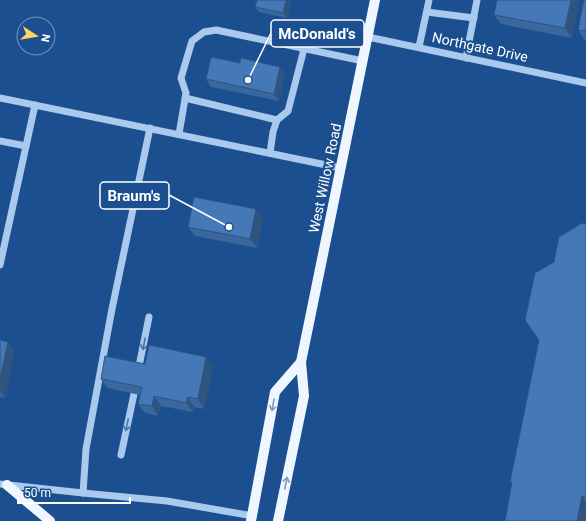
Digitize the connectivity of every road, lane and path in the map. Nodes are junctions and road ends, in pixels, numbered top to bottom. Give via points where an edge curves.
1 (375, 0) edge
2 (429, 0) edge
3 (477, 0) edge
4 (427, 12) junction
5 (474, 18) junction
6 (368, 37) junction
7 (419, 48) junction
8 (304, 49) junction
9 (466, 58) junction
10 (363, 61) junction
11 (586, 83) edge
12 (0, 98) edge
13 (185, 98) junction
14 (35, 105) junction
15 (277, 120) junction
16 (150, 128) junction
17 (179, 134) junction
18 (0, 141) edge
19 (26, 146) junction
20 (270, 153) junction
21 (341, 168) junction
22 (0, 265) edge
23 (149, 317) dead end
24 (301, 362) junction
25 (138, 371) edge
26 (134, 394) edge
27 (121, 455) dead end
28 (4, 485) edge
29 (83, 494) junction
30 (252, 518) edge
31 (50, 521) edge
32 (278, 521) edge

1 - 6 main road, West Willow Road
2 - 4 street
3 - 5 street
4 - 5 street
4 - 7 street
5 - 9 street
6 - 7 street, Northgate Drive
6 - 10 main road, West Willow Road
7 - 9 street, Northgate Drive
8 - 10 street
8 - 13 street via 216,30 204,32 192,41 181,78
8 - 15 street via 288,111
9 - 11 street, Northgate Drive
10 - 21 main road, West Willow Road
12 - 14 street
13 - 15 street
13 - 17 street
14 - 16 street
14 - 19 street
15 - 20 street
16 - 17 street
16 - 29 street via 86,449
17 - 20 street
18 - 19 street
19 - 22 street
20 - 21 street
21 - 24 main road, West Willow Road
23 -> 25 street
24 -> 30 main road, West Willow Road via 275,392
32 -> 24 main road, West Willow Road via 304,396
26 -> 27 street
28 - 29 street
28 - 31 main road
29 - 30 street via 167,501

